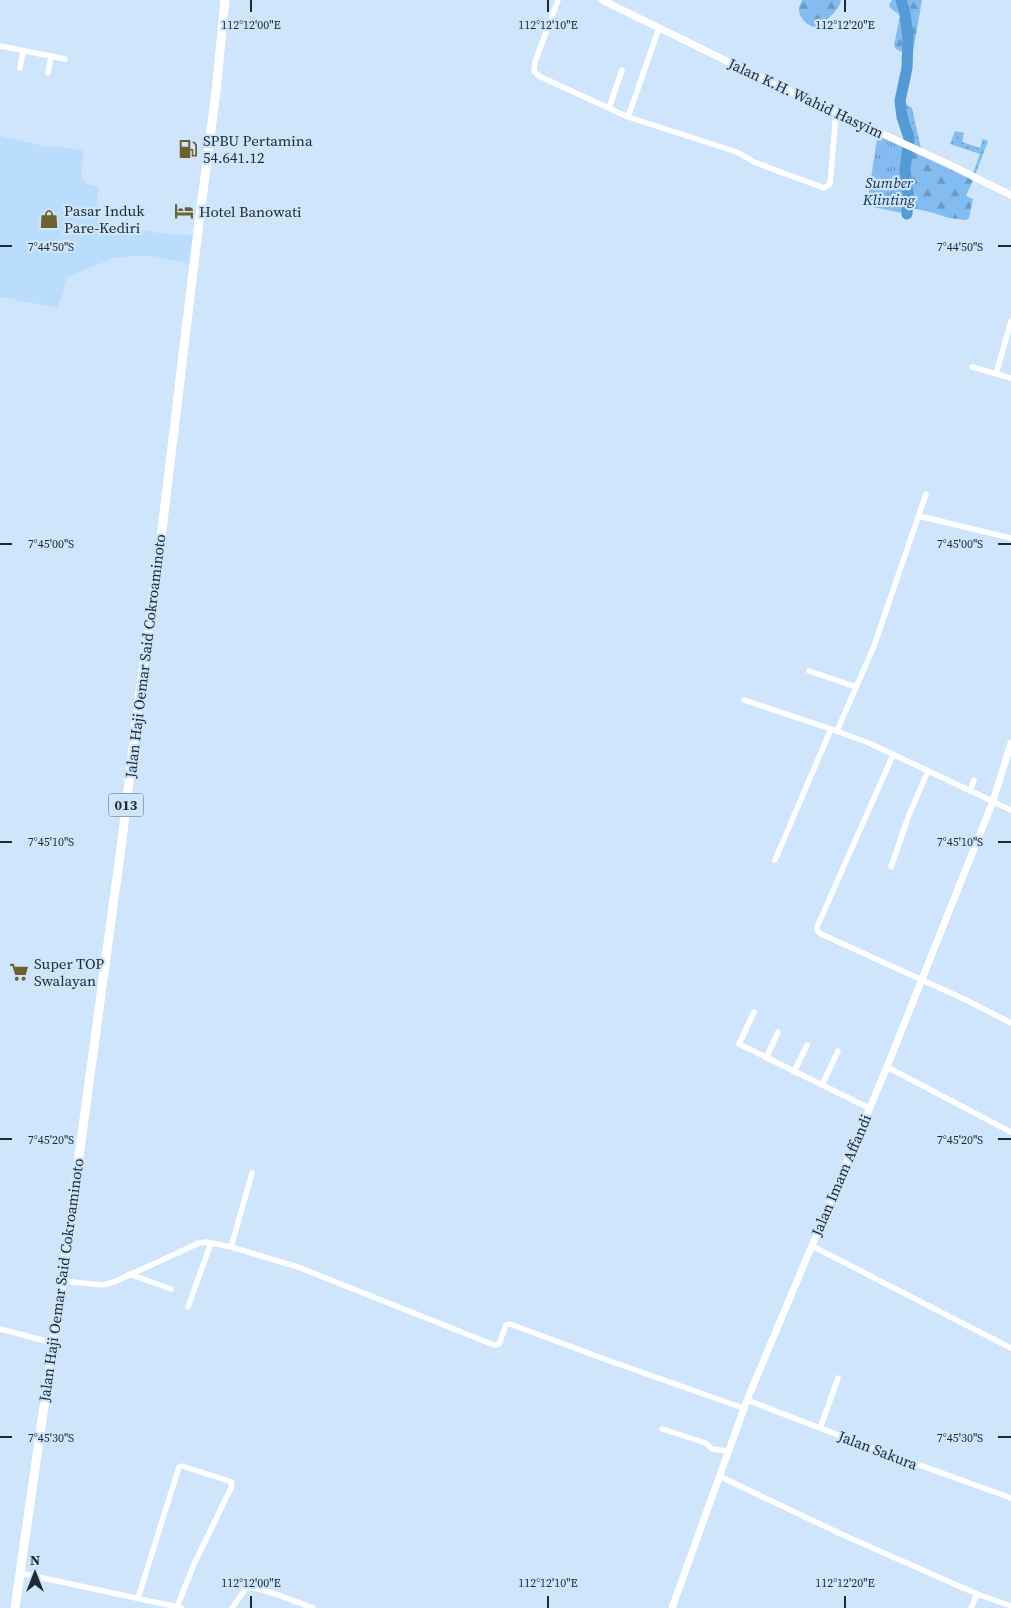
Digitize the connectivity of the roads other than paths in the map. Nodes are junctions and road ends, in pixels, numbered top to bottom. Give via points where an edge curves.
1 (225, 0) edge
2 (558, 0) edge
3 (602, 0) edge
4 (659, 28) junction
5 (0, 46) edge
6 (23, 51) junction
7 (51, 56) junction
8 (65, 59) dead end
9 (20, 68) dead end
10 (622, 70) dead end
11 (48, 73) dead end
12 (609, 108) junction
13 (836, 113) junction
14 (628, 118) junction
15 (1011, 195) edge
16 (1011, 321) edge
17 (972, 367) dead end
18 (996, 374) junction
19 (1011, 378) edge
20 (926, 494) dead end
21 (919, 516) junction
22 (1011, 538) edge
23 (809, 671) dead end
24 (856, 687) junction
25 (744, 700) dead end
26 (834, 730) junction
27 (1011, 742) edge
28 (893, 754) junction
29 (928, 771) junction
30 (974, 780) dead end
31 (970, 791) junction
32 (993, 801) junction
33 (1011, 810) edge
34 (775, 860) dead end
35 (891, 867) dead end
36 (921, 980) junction
37 (754, 1012) dead end
38 (1011, 1023) edge
39 (778, 1032) dead end
40 (807, 1045) dead end
41 (838, 1051) dead end
42 (766, 1058) junction
43 (887, 1068) junction
44 (794, 1072) junction
45 (822, 1085) junction
46 (870, 1108) junction
47 (1011, 1132) edge
48 (252, 1173) dead end
49 (211, 1243) junction
50 (812, 1246) junction
51 (231, 1247) junction
52 (129, 1274) junction
53 (62, 1281) junction
54 (171, 1289) dead end
55 (188, 1307) dead end
56 (0, 1329) edge
57 (53, 1343) junction
58 (1011, 1348) edge
59 (838, 1378) dead end
60 (746, 1400) junction
61 (744, 1408) junction
62 (820, 1428) junction
63 (662, 1429) dead end
64 (728, 1451) junction
65 (719, 1476) junction
66 (1011, 1498) edge
67 (20, 1573) junction
68 (977, 1594) junction
69 (138, 1598) junction
70 (1011, 1606) edge
71 (180, 1607) edge
72 (15, 1608) edge
73 (232, 1608) edge
74 (313, 1608) edge
75 (672, 1608) edge
76 (971, 1608) edge

1 - 53 main road, Jalan Haji Oemar Said Cokroaminoto / 013 via 161,538
2 - 12 street via 534,71
3 - 4 street, Jalan K.H. Wahid Hasyim
4 - 13 street, Jalan K.H. Wahid Hasyim
4 - 14 street
5 - 6 street
6 - 7 street
6 - 9 street
7 - 8 street
7 - 11 street
10 - 12 street
12 - 14 street
13 - 14 street via 830,184 824,188 754,162 737,152
13 - 15 street, Jalan K.H. Wahid Hasyim
16 - 18 street
17 - 18 street
18 - 19 street
20 - 21 street
21 - 22 street
21 - 24 street via 874,646
23 - 24 street
24 - 26 street
25 - 26 street
26 - 28 street
26 - 34 street
27 - 32 street, Jalan Imam Affandi
28 - 29 street
28 - 36 street via 817,930
29 - 31 street
29 - 35 street
30 - 31 street
31 - 32 street
32 - 33 street
32 - 36 street, Jalan Imam Affandi
36 - 38 street
36 - 43 street, Jalan Imam Affandi
37 - 42 street via 739,1044
39 - 42 street
40 - 44 street
41 - 45 street
42 - 44 street
43 - 46 street, Jalan Imam Affandi
43 - 47 street
44 - 45 street
45 - 46 street
46 - 50 street, Jalan Imam Affandi
48 - 51 street
49 - 51 street
49 - 52 street via 199,1242
49 - 55 street
50 - 58 street
50 - 60 street, Jalan Imam Affandi
51 - 61 street via 332,1279 494,1345 499,1344 506,1325 510,1324
52 - 53 street via 103,1285
52 - 54 street
53 - 57 main road, Jalan Haji Oemar Said Cokroaminoto / 013
56 - 57 street
57 - 67 main road, Jalan Haji Oemar Said Cokroaminoto / 013
59 - 62 street
60 - 61 street, Jalan Imam Affandi
60 - 62 street, Jalan Sakura
61 - 64 street, Jalan Imam Affandi
62 - 66 street, Jalan Sakura
63 - 64 street via 706,1443 712,1449
64 - 65 street, Jalan Imam Affandi
65 - 68 street
65 - 75 street, Jalan Imam Affandi
67 - 69 street
67 - 72 main road, Jalan Haji Oemar Said Cokroaminoto / 013
68 - 70 street
68 - 76 street
69 - 71 street
69 - 71 street via 182,1466 232,1482 194,1564
73 - 74 street via 250,1587

